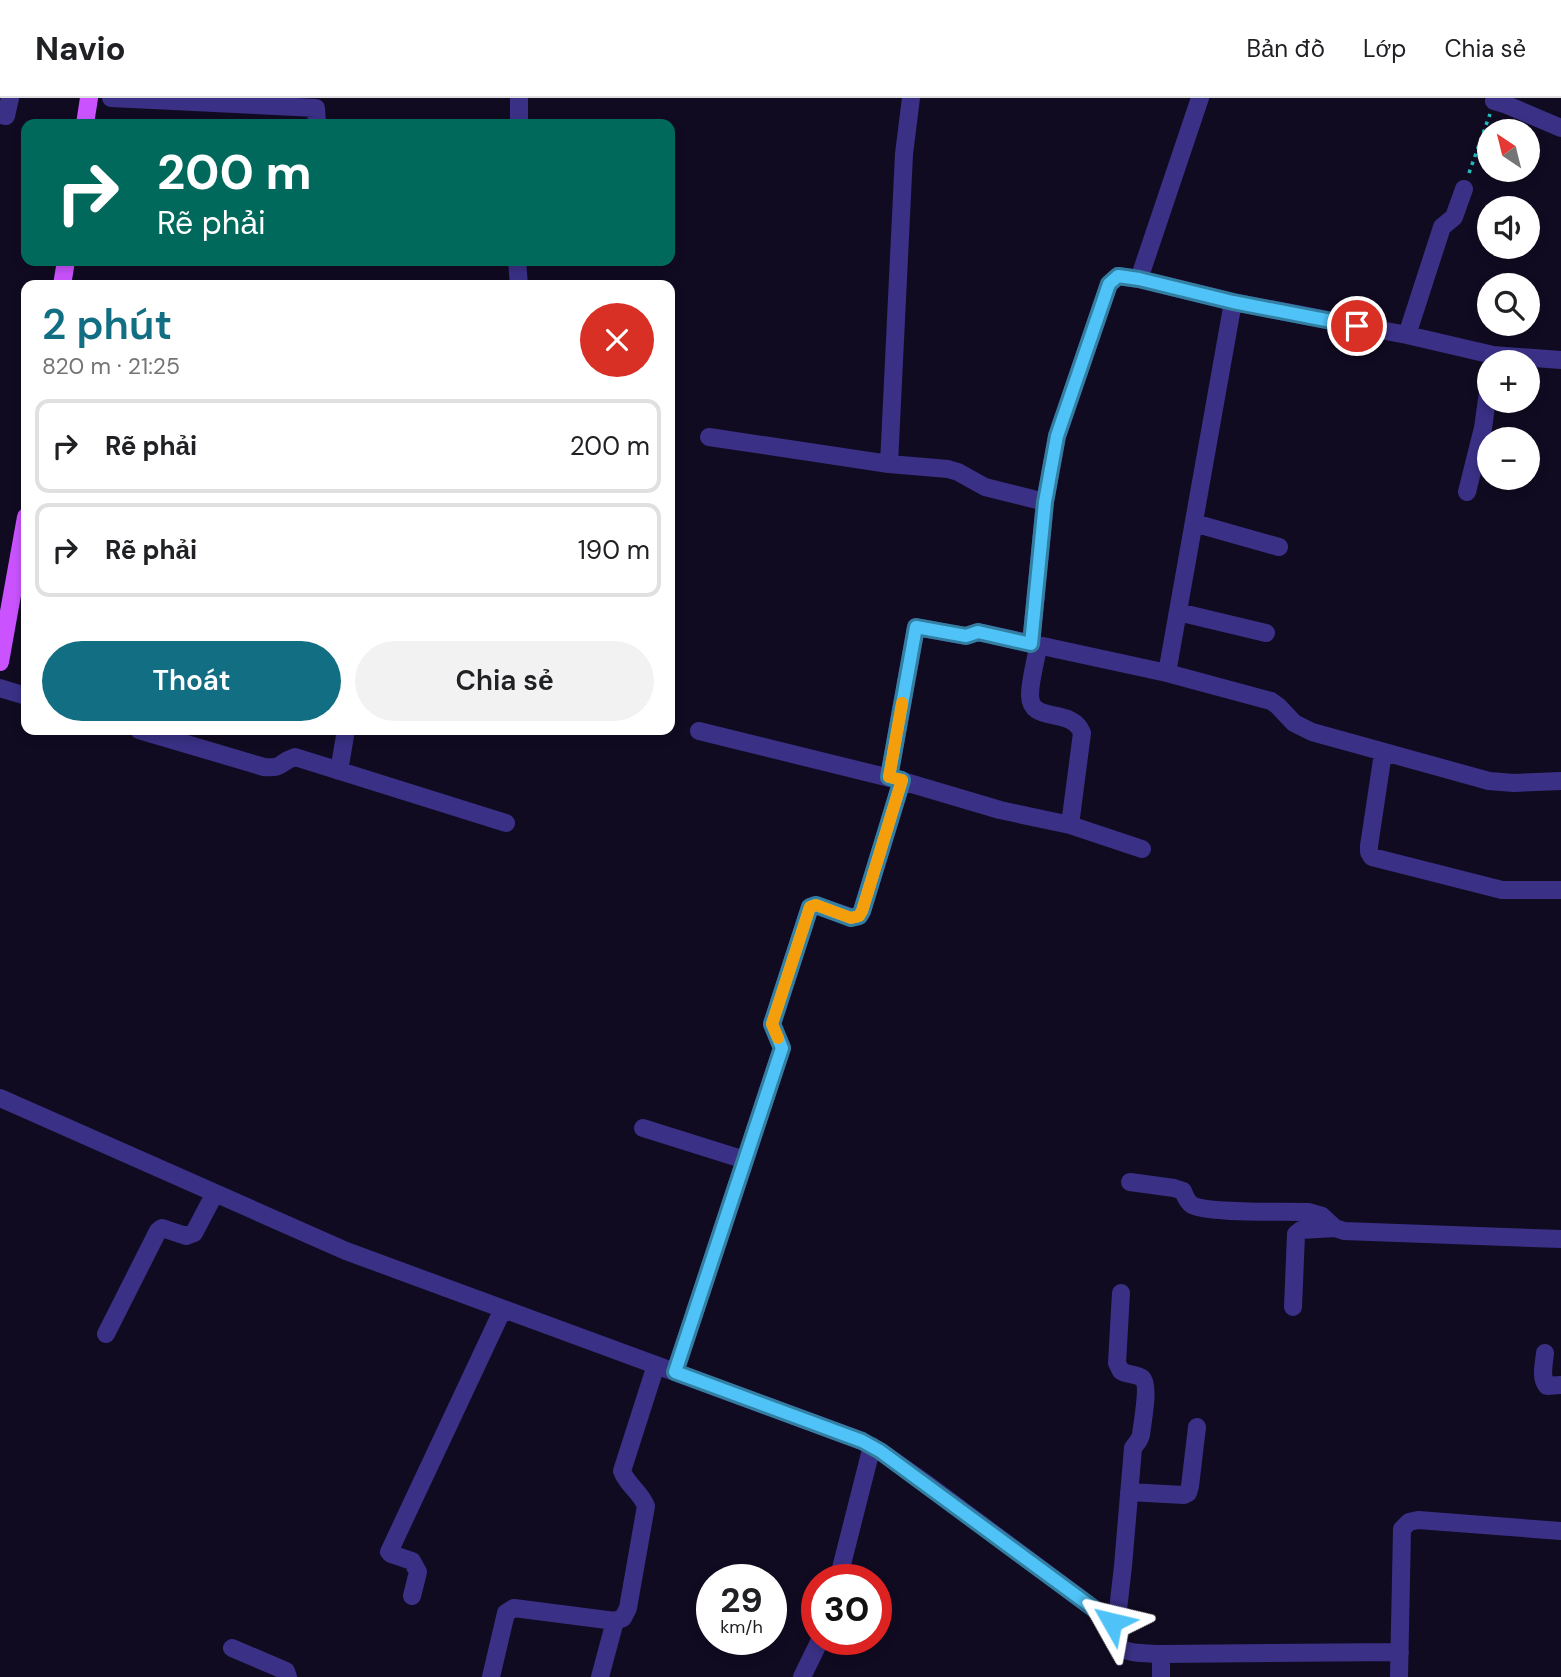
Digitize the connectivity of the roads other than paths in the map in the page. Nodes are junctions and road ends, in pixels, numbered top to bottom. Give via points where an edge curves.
1 (9, 98) edge
2 (89, 98) edge
3 (111, 98) edge
4 (519, 98) edge
5 (911, 98) edge
6 (1200, 98) edge
7 (1494, 99) edge
8 (0, 115) edge
9 (86, 119) edge
10 (317, 119) edge
11 (519, 119) edge
12 (1561, 128) edge
13 (1464, 189) road end
14 (1139, 279) junction
15 (1233, 302) junction
16 (1407, 335) junction
17 (1477, 355) edge
18 (1540, 360) edge
19 (1561, 360) edge
20 (1485, 413) edge
21 (709, 437) dead end
22 (889, 464) junction
23 (1467, 492) dead end
24 (1045, 502) junction
25 (1194, 523) junction
26 (21, 545) edge
27 (1279, 547) dead end
28 (1178, 611) junction
29 (1266, 633) dead end
30 (1035, 645) junction
31 (0, 662) edge
32 (1167, 673) junction
33 (0, 688) edge
34 (21, 694) edge
35 (699, 731) dead end
36 (156, 735) edge
37 (345, 735) edge
38 (1383, 753) junction
39 (339, 771) junction
40 (896, 779) junction
41 (1561, 781) edge
42 (506, 823) dead end
43 (1070, 825) junction
44 (1142, 849) dead end
45 (1561, 890) edge
46 (0, 1098) edge
47 (643, 1128) dead end
48 (745, 1160) junction
49 (1130, 1182) dead end
50 (215, 1193) junction
51 (1335, 1228) junction
52 (1561, 1239) edge
53 (1121, 1293) dead end
54 (1293, 1307) dead end
55 (503, 1309) junction
56 (106, 1334) dead end
57 (1545, 1353) dead end
58 (656, 1365) junction
59 (675, 1372) junction
60 (1561, 1385) edge
61 (1197, 1427) dead end
62 (872, 1447) junction
63 (1129, 1492) junction
64 (1561, 1531) edge
65 (842, 1564) edge
66 (412, 1596) dead end
67 (615, 1622) junction
68 (1115, 1627) junction
69 (232, 1648) dead end
70 (1400, 1652) junction
71 (1161, 1654) junction
72 (813, 1655) edge
73 (288, 1677) edge
74 (491, 1677) edge
75 (600, 1677) edge
76 (802, 1677) edge
77 (1161, 1677) edge
78 (1399, 1677) edge

1 - 8 street via 6,116
2 - 9 main road
3 - 10 street via 316,108
4 - 11 street
5 - 22 street via 904,154
6 - 14 street
7 - 12 street
13 - 16 street via 1454,217 1443,228
14 - 15 street
14 - 24 street via 1118,276 1109,284 1057,436
15 - 16 street
15 - 25 street
16 - 17 street
18 - 19 street
20 - 23 street
21 - 22 street
22 - 24 street via 958,471 985,487
24 - 30 street
25 - 27 street
25 - 28 street
26 - 31 main road
28 - 29 street
28 - 32 street
30 - 32 street
30 - 40 street via 978,632 966,636 916,627
30 - 43 street via 1032,706 1074,720 1082,733
32 - 38 street via 1271,701 1312,733
33 - 34 street
35 - 40 street
36 - 39 street via 264,767 277,768 295,757
37 - 39 street
38 - 41 street via 1489,781
38 - 45 street via 1369,846 1372,857 1502,890
39 - 42 street
40 - 43 street
40 - 48 street via 859,916 810,907 772,1024 782,1048
43 - 44 street
46 - 50 street
47 - 48 street
48 - 59 street
49 - 51 street via 1183,1191 1192,1205 1212,1210 1307,1212 1322,1216
50 - 55 street via 346,1251
50 - 56 street via 194,1233 158,1231
51 - 52 street
51 - 54 street via 1296,1234
53 - 63 street via 1117,1363 1126,1374 1142,1378 1146,1389
55 - 58 street
55 - 66 street via 389,1552 412,1561 418,1572
57 - 60 street via 1545,1384
58 - 59 street
58 - 67 street via 622,1471 646,1506 628,1608
59 - 62 street
61 - 63 street via 1188,1493
62 - 65 street
62 - 68 street
63 - 68 street
64 - 70 street via 1409,1522 1402,1529
67 - 74 street via 514,1608 506,1613
67 - 75 street
68 - 71 street via 1122,1648
69 - 73 street via 286,1671
70 - 71 street
70 - 78 street
71 - 77 street
72 - 76 street

